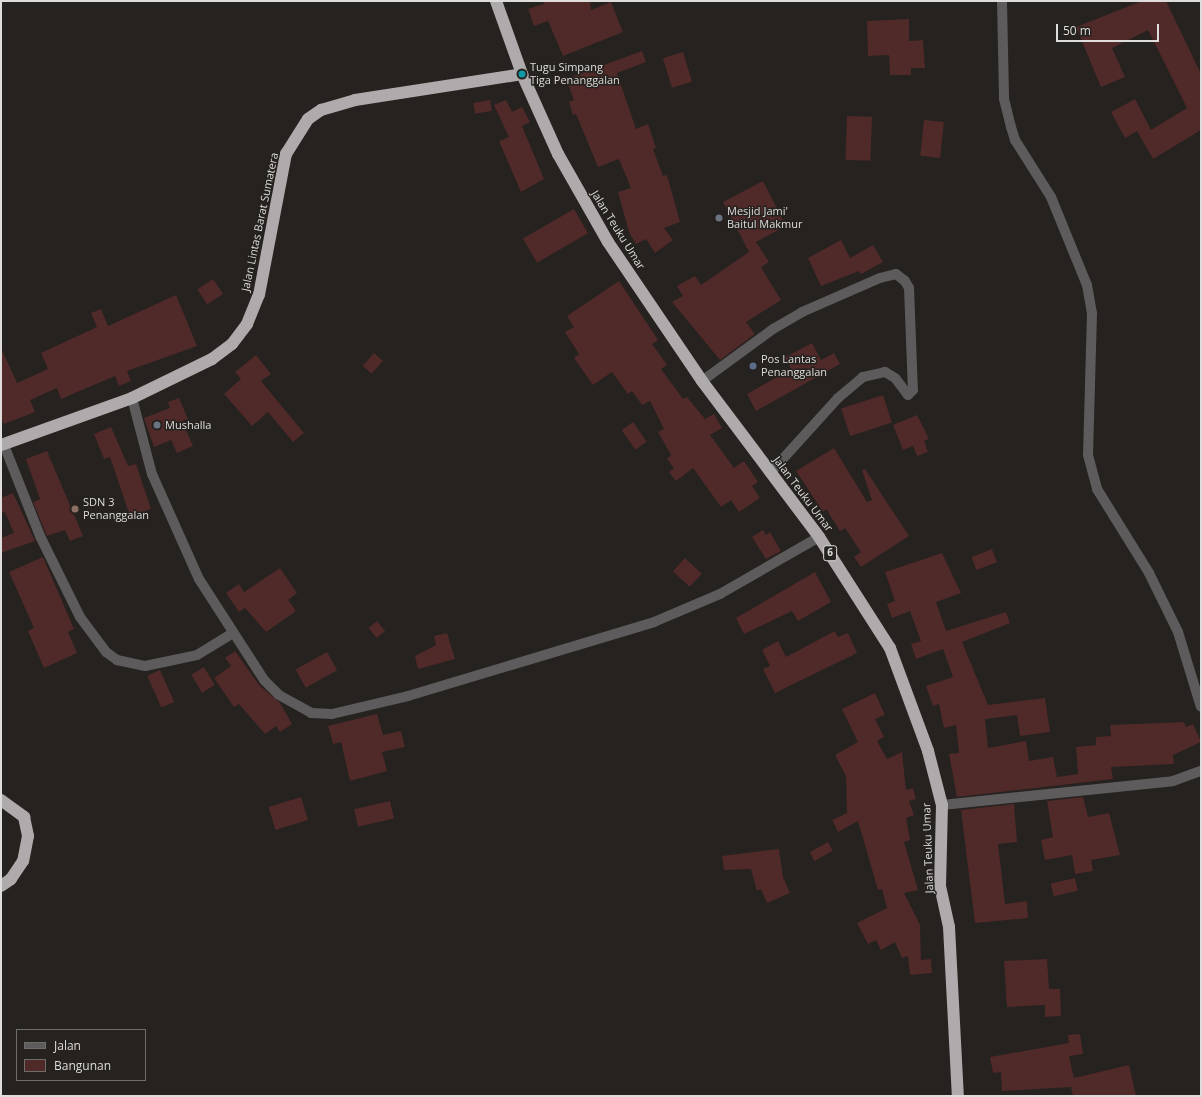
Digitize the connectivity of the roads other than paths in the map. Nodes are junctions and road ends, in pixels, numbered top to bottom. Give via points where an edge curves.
1 (496, 1) edge
2 (1002, 1) edge
3 (522, 74) junction
4 (702, 380) junction
5 (132, 398) junction
6 (3, 445) edge
7 (770, 473) junction
8 (819, 536) junction
9 (233, 633) junction
10 (1201, 707) edge
11 (1201, 771) edge
12 (1, 800) edge
13 (942, 805) junction
14 (1, 886) edge
15 (958, 1096) edge

1 - 3 highway, Jalan Teuku Umar
2 - 10 street via 1004,98 1011,128 1015,140 1051,197 1087,285 1092,313 1088,455 1097,490 1149,573 1178,632
3 - 4 highway, Jalan Teuku Umar / 6 via 558,154 604,236
3 - 5 highway, Jalan Lintas Barat Sumatera via 355,100 321,110 308,119 297,131 286,154 264,274 245,328 232,344 212,359
4 - 7 highway, Jalan Teuku Umar / 6
4 - 7 street via 773,329 802,312 880,278 896,274 906,281 909,288 913,390 908,395 895,378 886,372 863,377 838,398
5 - 6 highway, Jalan Lintas Barat Sumatera
5 - 9 street via 152,474 170,520 198,579
6 - 9 street via 40,536 80,617 106,652 117,660 146,666 196,655
7 - 8 highway, Jalan Teuku Umar / 6
8 - 9 street via 720,594 654,622 408,696 332,714 311,713 279,695 264,680
8 - 13 highway, Jalan Teuku Umar / 6 via 890,648 928,751
11 - 13 street via 1172,781
12 - 14 highway via 24,817 28,836 23,861 12,879
13 - 15 highway, Jalan Teuku Umar / 6 via 940,886 949,927

